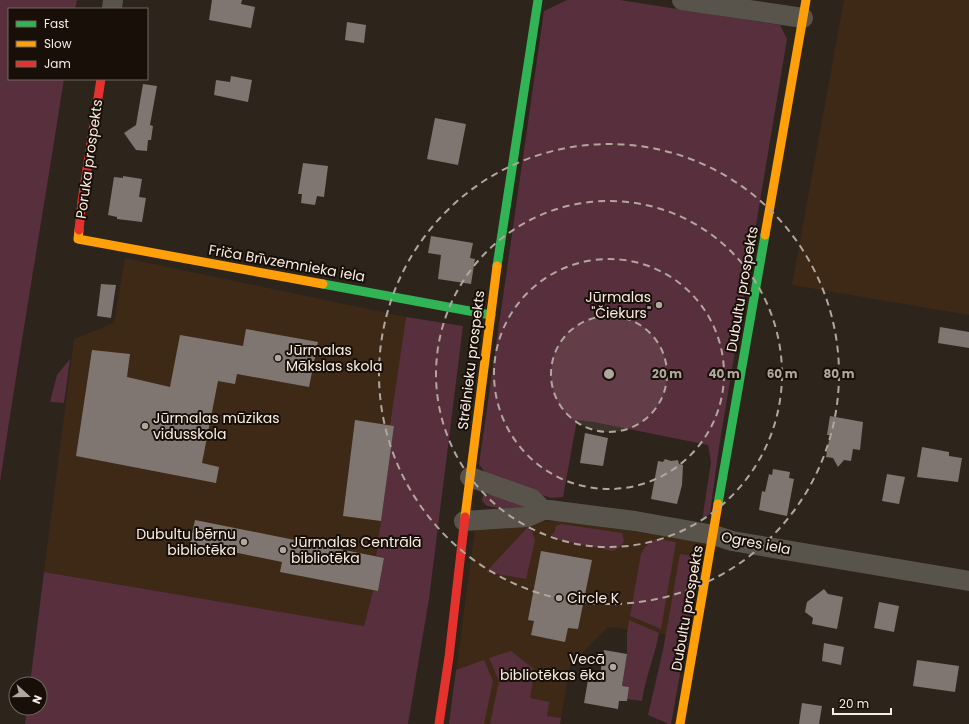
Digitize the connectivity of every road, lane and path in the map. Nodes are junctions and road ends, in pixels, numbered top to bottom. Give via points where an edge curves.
1 (538, 0) edge
2 (682, 0) edge
3 (804, 9) edge
4 (101, 80) edge
5 (78, 239) joint
6 (491, 315) junction
7 (470, 477) junction
8 (542, 510) junction
9 (464, 521) junction
10 (714, 535) junction
11 (969, 581) edge
12 (439, 724) edge
13 (680, 724) edge

1 - 6 main road, Strēlnieku prospekts
2 - 3 street
3 - 10 main road, Dubultu prospekts
4 - 5 main road, Poruka prospekts
5 - 6 main road, Friča Brīvzemnieka iela
6 - 7 main road, Strēlnieku prospekts
7 - 8 street via 532,499
7 - 9 main road, Strēlnieku prospekts
8 - 9 street, Ogres iela via 528,517
8 - 10 street, Ogres iela via 635,521
9 - 12 main road, Strēlnieku prospekts
10 - 11 street, Ogres iela via 732,541
10 - 13 main road, Dubultu prospekts

